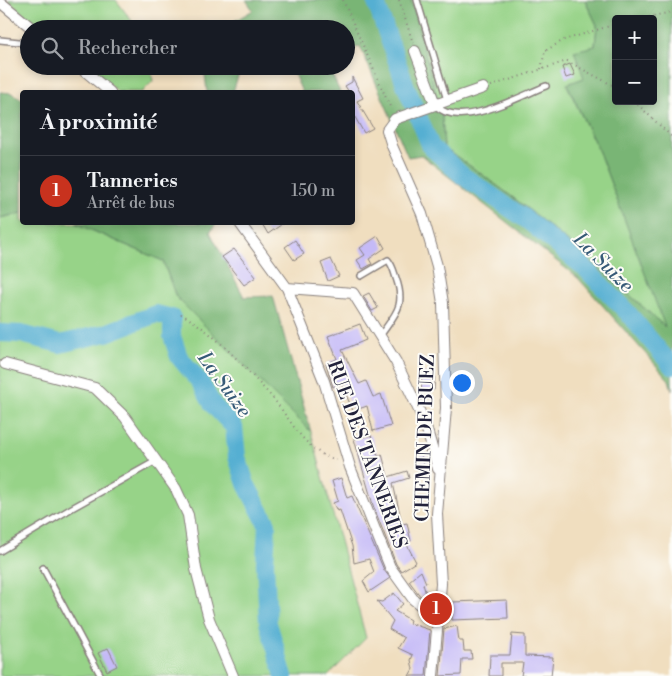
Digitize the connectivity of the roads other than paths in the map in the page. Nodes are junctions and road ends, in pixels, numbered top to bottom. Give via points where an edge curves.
1 (417, 0) edge
2 (0, 2) edge
3 (22, 20) edge
4 (0, 40) edge
5 (20, 42) edge
6 (415, 51) road end
7 (90, 75) edge
8 (546, 86) dead end
9 (483, 88) road end
10 (108, 90) edge
11 (448, 100) junction
12 (435, 104) junction
13 (241, 225) edge
14 (361, 276) dead end
15 (287, 288) junction
16 (380, 336) junction
17 (5, 364) dead end
18 (156, 461) junction
19 (439, 474) junction
20 (0, 551) edge
21 (43, 568) dead end
22 (439, 620) junction
23 (100, 676) edge
24 (233, 676) edge
25 (433, 676) edge

1 - 11 lane
2 - 3 street
4 - 5 lane
6 - 12 street
7 - 10 street
8 - 12 lane via 488,109 460,116 445,112
9 - 11 street
11 - 12 street
12 - 19 street, CHEMIN DE BUEZ via 395,118 387,130 422,214 437,266 443,303 446,408
13 - 15 street, RUE DES TANNERIES
14 - 16 lane via 388,260 400,289 399,309
15 - 16 street via 353,293
15 - 22 street, RUE DES TANNERIES via 324,381 348,462 390,567 413,599
16 - 19 street via 425,423
17 - 18 street via 95,388 125,417
18 - 20 lane
18 - 24 street via 176,489 188,514 196,569 209,619
19 - 22 street, CHEMIN DE BUEZ
21 - 23 lane
22 - 25 street

